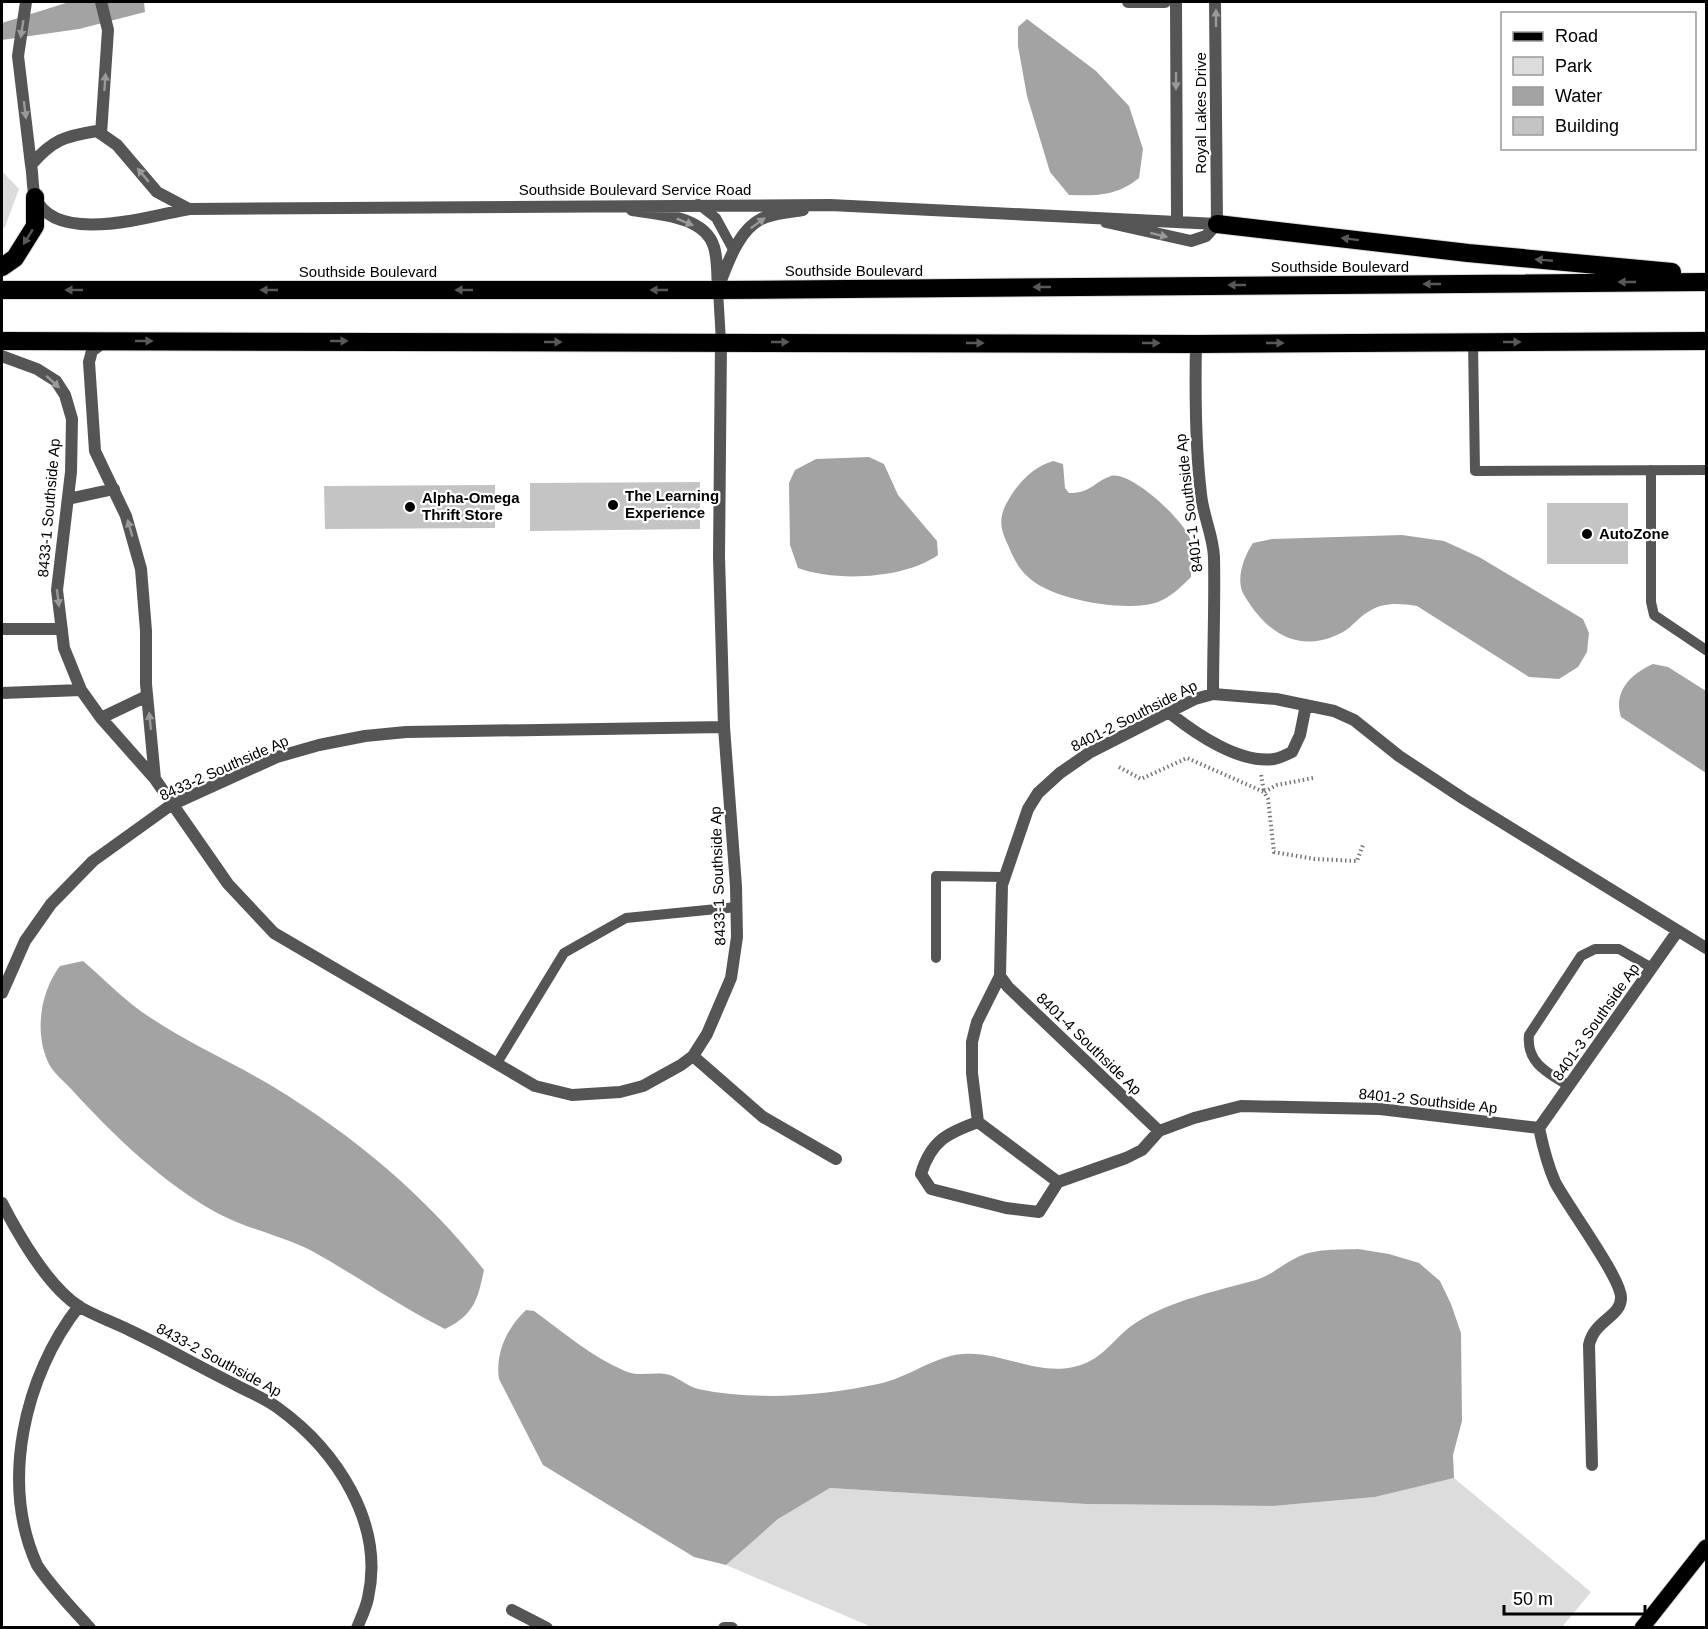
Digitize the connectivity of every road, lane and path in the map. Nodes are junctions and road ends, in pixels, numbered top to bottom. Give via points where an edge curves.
1 (26, 2) edge
2 (101, 2) edge
3 (1128, 2) edge
4 (1165, 2) edge
5 (1176, 2) edge
6 (1215, 2) edge
7 (101, 134) junction
8 (32, 165) junction
9 (35, 197) junction
10 (698, 204) junction
11 (608, 205) junction
12 (830, 205) junction
13 (189, 209) junction
14 (1082, 216) junction
15 (1177, 220) junction
16 (1217, 224) junction
17 (734, 251) junction
18 (2, 267) edge
19 (1707, 275) edge
20 (1707, 282) edge
21 (2, 290) edge
22 (718, 290) junction
23 (2, 341) edge
24 (106, 341) junction
25 (1707, 341) edge
26 (721, 342) junction
27 (1473, 342) junction
28 (1196, 344) junction
29 (2, 356) edge
30 (1652, 470) junction
31 (1707, 470) edge
32 (114, 489) junction
33 (68, 499) junction
34 (2, 629) edge
35 (62, 629) junction
36 (1707, 650) edge
37 (81, 690) junction
38 (2, 693) edge
39 (1213, 694) junction
40 (147, 696) junction
41 (1306, 705) junction
42 (1171, 714) junction
43 (101, 718) junction
44 (724, 728) junction
45 (1258, 759) junction
46 (1119, 767) dead end
47 (1313, 778) dead end
48 (155, 779) junction
49 (1264, 792) junction
50 (171, 805) junction
51 (1363, 845) dead end
52 (1004, 877) junction
53 (737, 907) junction
54 (1677, 932) junction
55 (1707, 948) edge
56 (936, 958) dead end
57 (1652, 968) junction
58 (1000, 976) junction
59 (2, 993) edge
60 (693, 1056) junction
61 (497, 1063) junction
62 (1569, 1086) junction
63 (978, 1122) junction
64 (1539, 1128) junction
65 (1159, 1131) junction
66 (836, 1159) dead end
67 (1058, 1182) junction
68 (2, 1203) edge
69 (79, 1306) junction
70 (1592, 1464) dead end
71 (1707, 1547) edge
72 (512, 1610) dead end
73 (90, 1628) edge
74 (357, 1628) edge
75 (547, 1628) edge
76 (724, 1628) edge
77 (732, 1628) edge
78 (1642, 1628) edge

1 -> 8 street via 18,56
7 -> 2 street via 108,30
3 - 4 street
5 -> 15 street, Royal Lakes Drive
16 -> 6 street, Royal Lakes Drive
7 - 8 street via 97,131 65,136 45,148
13 -> 7 street, Southside Boulevard Service Road via 157,192 117,145
8 - 9 street
9 - 13 street, Southside Boulevard Service Road via 52,218 80,225
9 -> 18 highway via 35,226 15,258
10 - 11 street, Southside Boulevard Service Road
10 - 12 street, Southside Boulevard Service Road
10 - 17 lane via 716,218
11 - 13 street, Southside Boulevard Service Road
11 -> 22 street via 678,218 700,228 714,246
12 - 14 street, Southside Boulevard Service Road
17 -> 12 street via 752,226 765,217
14 - 15 street, Southside Boulevard Service Road
14 -> 16 street, Southside Boulevard Service Road via 1191,241 1206,236
15 - 16 street, Southside Boulevard Service Road
19 -> 16 highway
17 - 22 street
20 -> 22 highway, Southside Boulevard
22 -> 21 highway, Southside Boulevard
22 - 26 lane
23 - 24 highway
24 -> 26 highway
24 - 32 street, 8433-1 Southside Ap via 92,351 90,397 95,451
27 -> 25 highway
26 -> 28 highway
26 - 44 street, 8433-1 Southside Ap via 718,557
28 -> 27 highway
27 - 30 lane via 1475,471
28 - 39 street, 8401-1 Southside Ap via 1197,459 1214,555
29 -> 33 street, 8433-1 Southside Ap via 37,369 56,381 65,395 72,419
30 - 31 lane
30 - 36 lane via 1654,615
32 - 33 street
40 -> 32 street, 8433-1 Southside Ap via 141,569
33 -> 35 street, 8433-1 Southside Ap via 56,581
34 - 35 street
35 - 37 street, 8433-1 Southside Ap via 64,648
37 - 38 street
37 - 43 street, 8433-1 Southside Ap
39 - 41 street, 8401-2 Southside Ap
39 - 42 street, 8401-2 Southside Ap via 1195,699
40 - 43 street
48 -> 40 street, 8433-1 Southside Ap
41 - 45 street via 1292,752 1274,759
41 - 54 street, 8401-2 Southside Ap via 1354,720 1464,799
42 - 45 street via 1199,736
42 - 52 street, 8401-2 Southside Ap via 1089,753 1038,793 1028,809
43 - 48 street, 8433-1 Southside Ap
44 - 50 street, 8433-2 Southside Ap via 476,730 365,736 277,757
44 - 53 street, 8433-1 Southside Ap
45 - 49 path
46 - 49 path via 1141,779 1187,758
47 - 49 path via 1277,785
48 - 50 street, 8433-1 Southside Ap
49 - 51 path via 1274,852 1358,861
50 - 59 street, 8433-2 Southside Ap via 93,861 51,904 25,941
50 - 61 street, 8433-1 Southside Ap via 228,884 274,933
52 - 56 lane via 936,876
52 - 58 street, 8401-2 Southside Ap
53 - 60 street, 8433-1 Southside Ap via 736,960 731,978 721,1006
53 - 61 lane via 626,918 564,953
54 - 55 street, 8401-2 Southside Ap
54 - 57 street, 8401-3 Southside Ap
57 - 62 street, 8401-3 Southside Ap
57 - 62 lane via 1619,949 1595,949 1581,956 1529,1035 1528,1045 1536,1066
58 - 63 street, 8401-2 Southside Ap via 980,1014 972,1042
58 - 65 street, 8401-4 Southside Ap
60 - 61 street, 8433-1 Southside Ap via 643,1086 592,1095 572,1095 535,1086
60 - 66 street via 763,1116
62 - 64 street, 8401-3 Southside Ap
63 - 67 street
63 - 67 street via 939,1140 930,1150 921,1174 932,1189 1006,1208 1039,1212
64 - 65 street, 8401-2 Southside Ap via 1380,1109 1241,1106
64 - 70 street via 1545,1158 1556,1183 1622,1296 1619,1308 1591,1332
65 - 67 street, 8401-2 Southside Ap via 1142,1150
68 - 69 street, 8433-2 Southside Ap via 25,1245
69 - 73 street via 49,1353 21,1417 11,1484 19,1525 36,1563
69 - 74 street, 8433-2 Southside Ap via 255,1394 306,1430 352,1491 367,1528 371,1563 368,1598
71 - 78 main road
72 - 75 street
76 - 77 street

